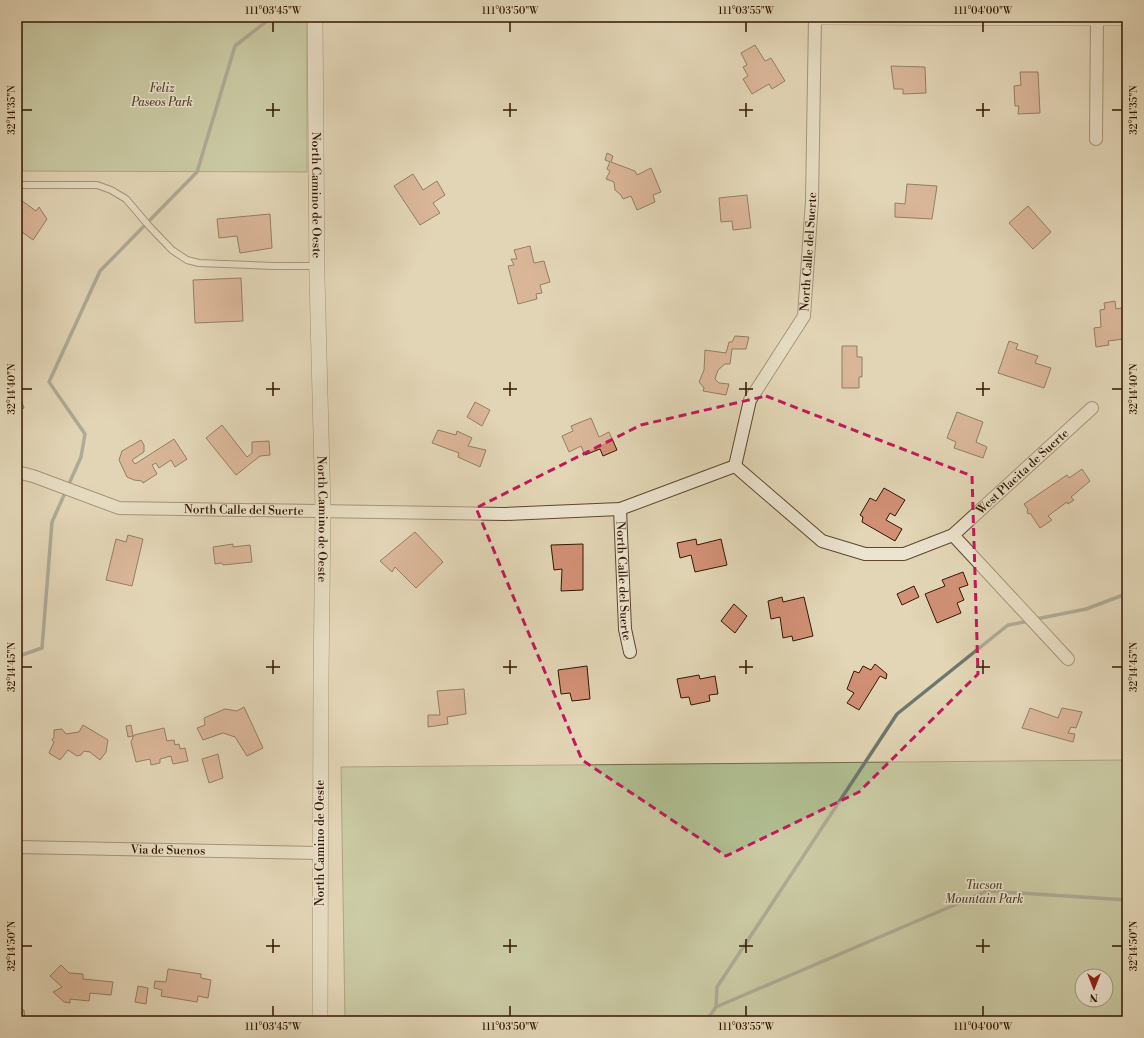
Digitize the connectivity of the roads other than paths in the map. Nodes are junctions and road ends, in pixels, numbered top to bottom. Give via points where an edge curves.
1 (315, 17) edge
2 (814, 17) edge
3 (821, 17) edge
4 (1097, 18) junction
5 (1127, 18) edge
6 (1096, 139) dead end
7 (17, 185) edge
8 (317, 266) junction
9 (1092, 408) dead end
10 (735, 466) junction
11 (17, 472) edge
12 (323, 510) junction
13 (620, 510) junction
14 (953, 535) junction
15 (630, 652) dead end
16 (1068, 659) dead end
17 (17, 847) edge
18 (320, 853) junction
19 (320, 1021) edge

1 - 8 street, North Camino de Oeste
2 - 10 street, North Calle del Suerte via 812,201 804,316 750,400
3 - 4 street
4 - 5 street
4 - 6 street
7 - 8 lane via 97,185 111,190 126,199 172,250 187,260 242,265
8 - 12 street, North Camino de Oeste
9 - 14 street, West Placita de Suerte
10 - 13 street, North Calle del Suerte
10 - 14 street, West Placita de Suerte via 822,541 865,554 904,554
11 - 12 street, North Calle del Suerte via 120,508
12 - 13 street, North Calle del Suerte via 506,514
12 - 18 street, North Camino de Oeste
13 - 15 street, North Calle del Suerte via 625,629
14 - 16 street
17 - 18 street, Via de Suenos
18 - 19 street, North Camino de Oeste

